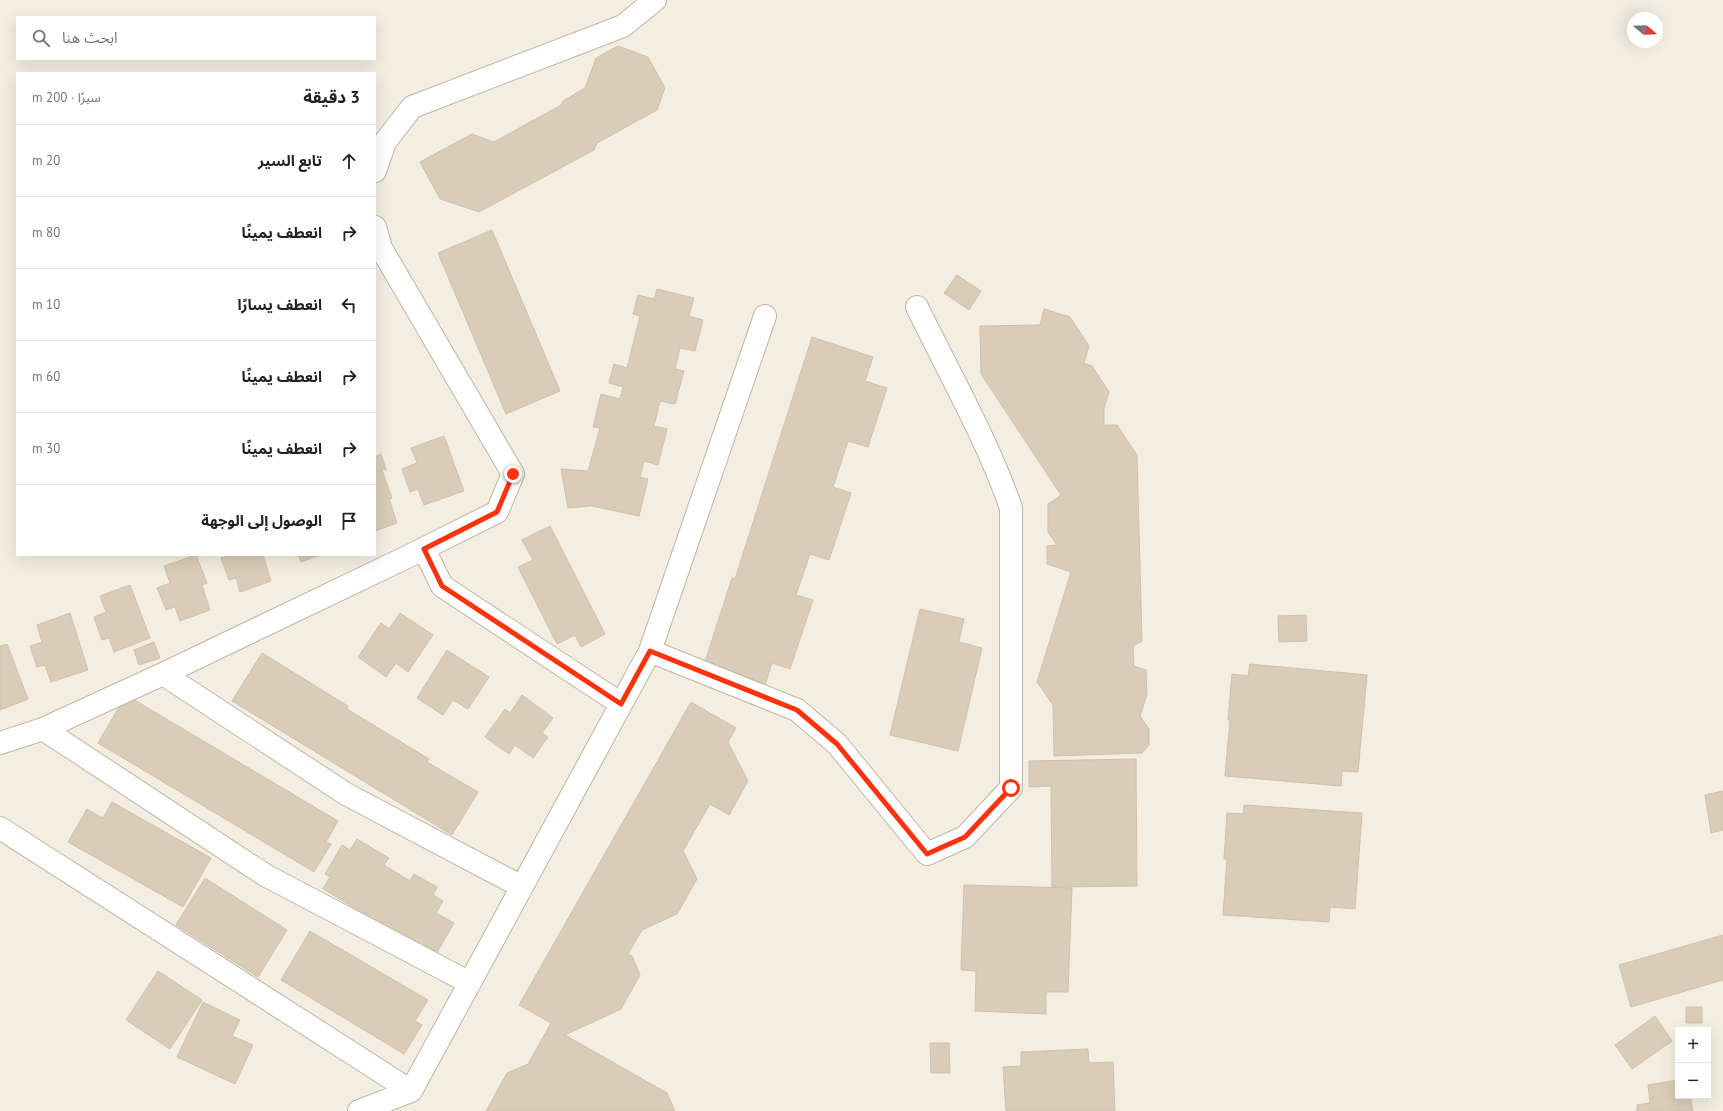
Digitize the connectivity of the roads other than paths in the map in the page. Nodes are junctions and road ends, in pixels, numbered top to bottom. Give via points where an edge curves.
1 (655, 0) edge
2 (376, 168) edge
3 (376, 230) edge
4 (917, 307) dead end
5 (765, 316) dead end
6 (424, 549) junction
7 (650, 651) junction
8 (163, 674) junction
9 (621, 704) junction
10 (43, 728) junction
11 (0, 743) edge
12 (0, 828) edge
13 (522, 887) junction
14 (470, 983) junction
15 (411, 1091) junction
16 (359, 1111) edge

1 - 2 street via 623,26 412,107 385,142
3 - 6 street via 381,248 513,474 497,512
4 - 7 street via 988,451 1011,508 1011,788 965,837 927,854 837,744 797,710
5 - 7 street
6 - 8 street
6 - 9 street via 442,586
7 - 9 street
8 - 10 street
8 - 13 street via 346,794
9 - 13 street
10 - 11 street
10 - 14 street via 265,875
12 - 15 street
13 - 14 street
14 - 15 street
15 - 16 street

